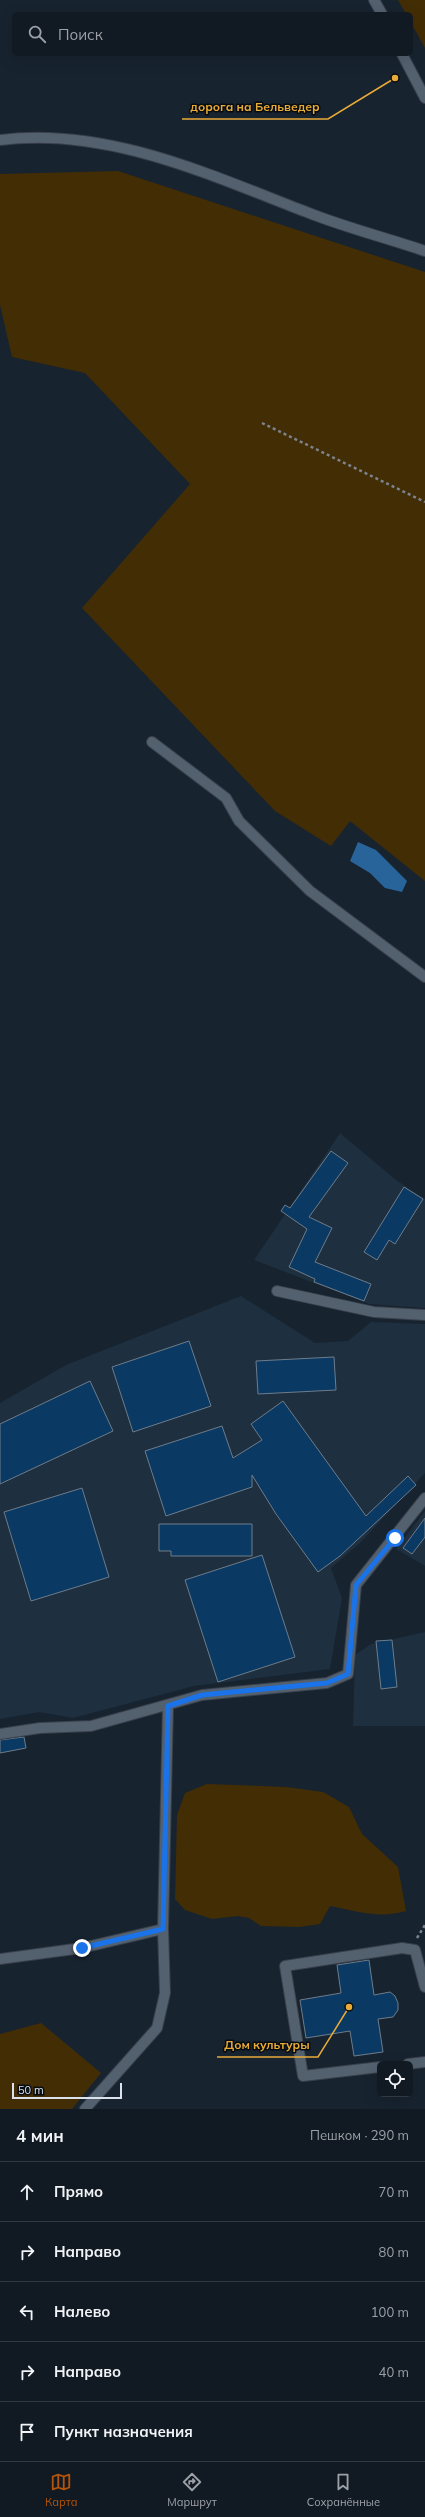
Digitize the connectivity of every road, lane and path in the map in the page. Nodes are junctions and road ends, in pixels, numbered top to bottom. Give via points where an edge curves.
1 (374, 0) edge
2 (381, 12) edge
3 (403, 56) edge
4 (425, 98) edge
5 (0, 140) edge
6 (425, 251) edge
7 (262, 423) dead end
8 (425, 502) edge
9 (152, 742) dead end
10 (425, 977) edge
11 (277, 1291) dead end
12 (425, 1315) edge
13 (425, 1498) edge
14 (168, 1706) junction
15 (0, 1734) edge
16 (163, 1929) junction
17 (0, 1959) edge
18 (425, 1987) edge
19 (425, 2062) edge
20 (413, 2063) edge
21 (377, 2067) edge
22 (85, 2109) edge

1 - 2 street
3 - 4 street
5 - 6 street via 24,137 80,141 137,152 204,172 312,214
7 - 8 path
9 - 10 street via 226,798 239,821 310,891
11 - 12 street via 374,1312
13 - 14 street via 356,1585 348,1674 327,1683 202,1695
14 - 15 street via 91,1726 40,1728
14 - 16 street
16 - 17 street via 82,1948
16 - 22 street via 165,1993 157,2028
18 - 21 street via 415,1950 402,1948 285,1966 303,2076
19 - 20 street

